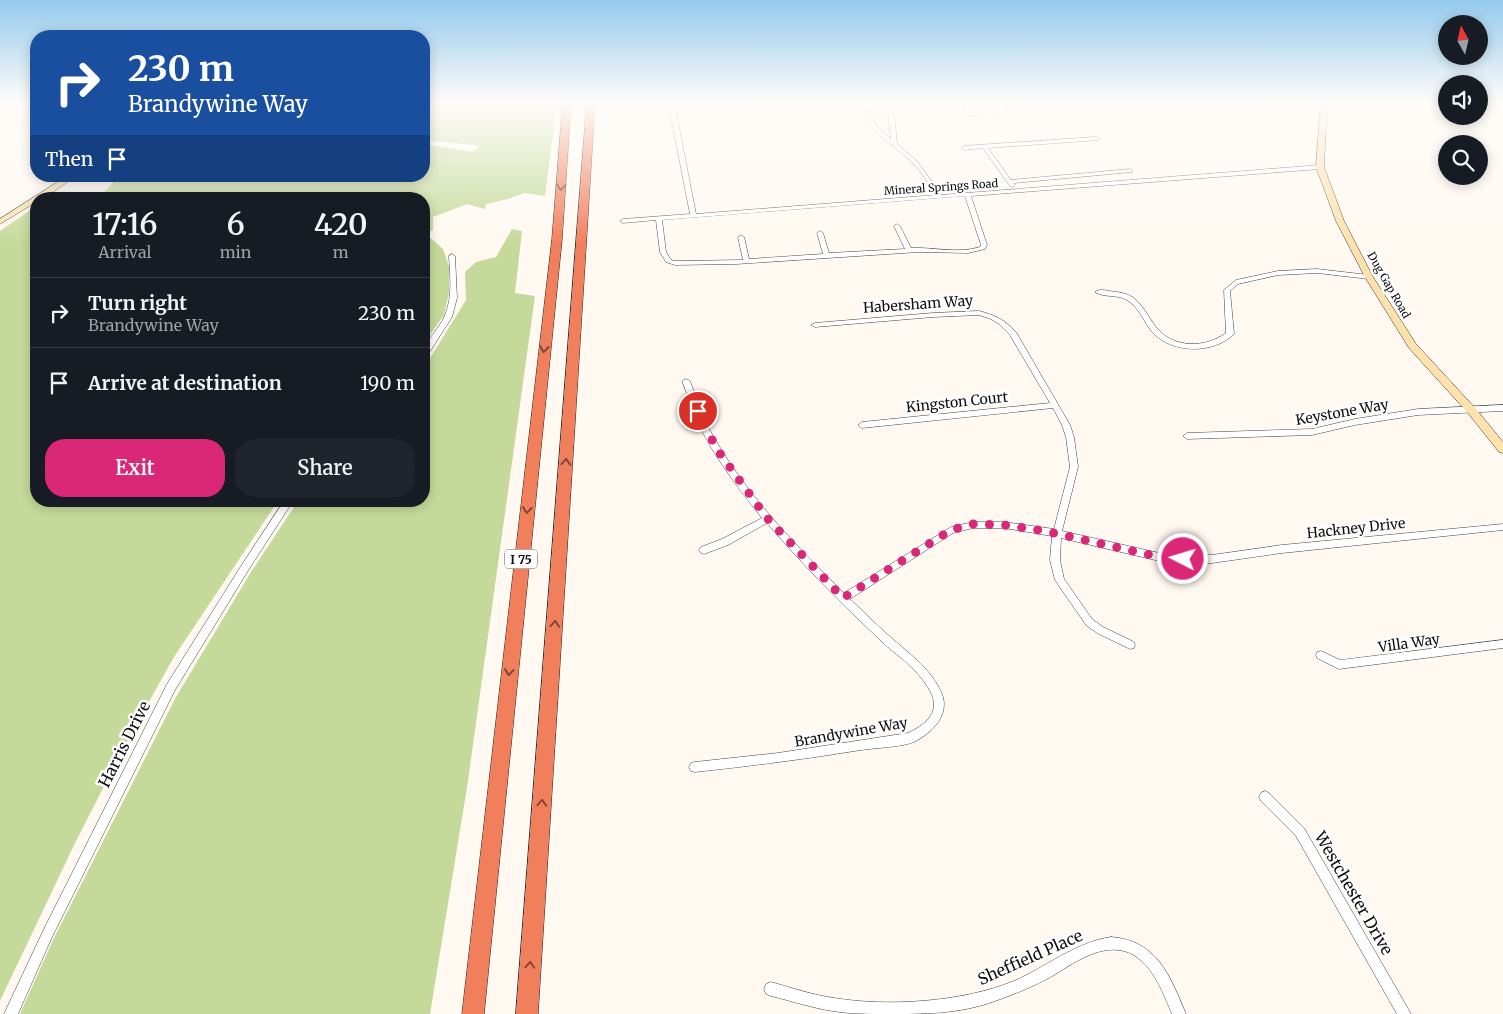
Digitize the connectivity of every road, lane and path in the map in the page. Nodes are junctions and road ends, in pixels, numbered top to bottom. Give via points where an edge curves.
1 (564, 150) edge
2 (588, 150) edge
3 (680, 150) edge
4 (902, 150) edge
5 (987, 150) edge
6 (1321, 150) edge
7 (1320, 168) junction
8 (1130, 171) dead end
9 (1099, 174) junction
10 (63, 182) edge
11 (1010, 182) junction
12 (1106, 184) junction
13 (1016, 191) junction
14 (48, 192) edge
15 (968, 194) junction
16 (940, 197) junction
17 (30, 203) edge
18 (692, 216) junction
19 (659, 218) junction
20 (624, 221) dead end
21 (0, 222) edge
22 (897, 226) dead end
23 (820, 233) dead end
24 (741, 237) dead end
25 (908, 250) junction
26 (452, 256) dead end
27 (827, 256) junction
28 (746, 260) junction
29 (1369, 277) junction
30 (1098, 292) dead end
31 (815, 326) dead end
32 (430, 345) edge
33 (686, 381) dead end
34 (1055, 404) junction
35 (1503, 408) edge
36 (1472, 411) junction
37 (862, 424) dead end
38 (1187, 436) dead end
39 (1503, 449) edge
40 (285, 507) edge
41 (767, 518) junction
42 (1503, 527) edge
43 (1057, 534) junction
44 (704, 550) dead end
45 (843, 598) junction
46 (1503, 644) edge
47 (1130, 645) dead end
48 (1321, 655) dead end
49 (695, 767) dead end
50 (1266, 797) dead end
51 (771, 989) dead end
52 (11, 1014) edge
53 (473, 1014) edge
54 (527, 1014) edge
55 (1179, 1014) edge
56 (1404, 1014) edge

1 -> 53 highway, I 75 via 557,239
54 -> 2 highway
3 - 18 street
4 - 16 street
5 - 11 street
6 - 7 street, Dug Gap Road
7 - 12 street, Mineral Springs Road
7 - 29 street, Dug Gap Road via 1340,221
8 - 9 street
9 - 11 street
9 - 12 street
10 - 14 street
11 - 13 street
12 - 13 street, Mineral Springs Road
13 - 15 street, Mineral Springs Road
15 - 16 street, Mineral Springs Road
15 - 25 street via 983,248 968,251
16 - 18 street, Mineral Springs Road
17 - 21 street
18 - 19 street, Mineral Springs Road
19 - 20 street, Mineral Springs Road
19 - 28 street via 663,252 668,261
22 - 25 street
23 - 27 street
24 - 28 street
25 - 27 street
26 - 32 street via 454,298 448,317
27 - 28 street
29 - 30 street via 1299,271 1236,282 1227,290 1230,334 1214,344 1201,346 1166,341 1129,298
29 - 36 street, Dug Gap Road via 1412,346
31 - 34 street, Habersham Way via 964,313 993,317 1013,334
33 - 41 street, Brandywine Way via 704,426 721,455
34 - 37 street, Kingston Court
34 - 43 street, Habersham Way via 1070,437 1074,467
35 - 36 street
36 - 38 street, Keystone Way via 1418,412 1312,432
36 - 39 street, Dug Gap Road
40 - 52 street, Harris Drive via 171,687
41 - 44 street
41 - 45 street, Brandywine Way
42 - 43 street, Hackney Drive via 1212,559 1168,559
43 - 45 street, Hackney Drive via 1004,525 973,524 951,530
43 - 47 street, Habersham Way via 1054,560 1060,580 1076,606 1100,630
45 - 49 street, Brandywine Way via 884,638 918,664 937,694 939,706 936,717 926,730 910,738 874,744
46 - 48 street, Villa Way via 1339,665
50 - 56 street, Westchester Drive via 1300,832
51 - 55 street, Sheffield Place via 835,1005 880,1008 978,1000 1041,975 1091,948 1121,944 1138,950 1151,962 1164,978

